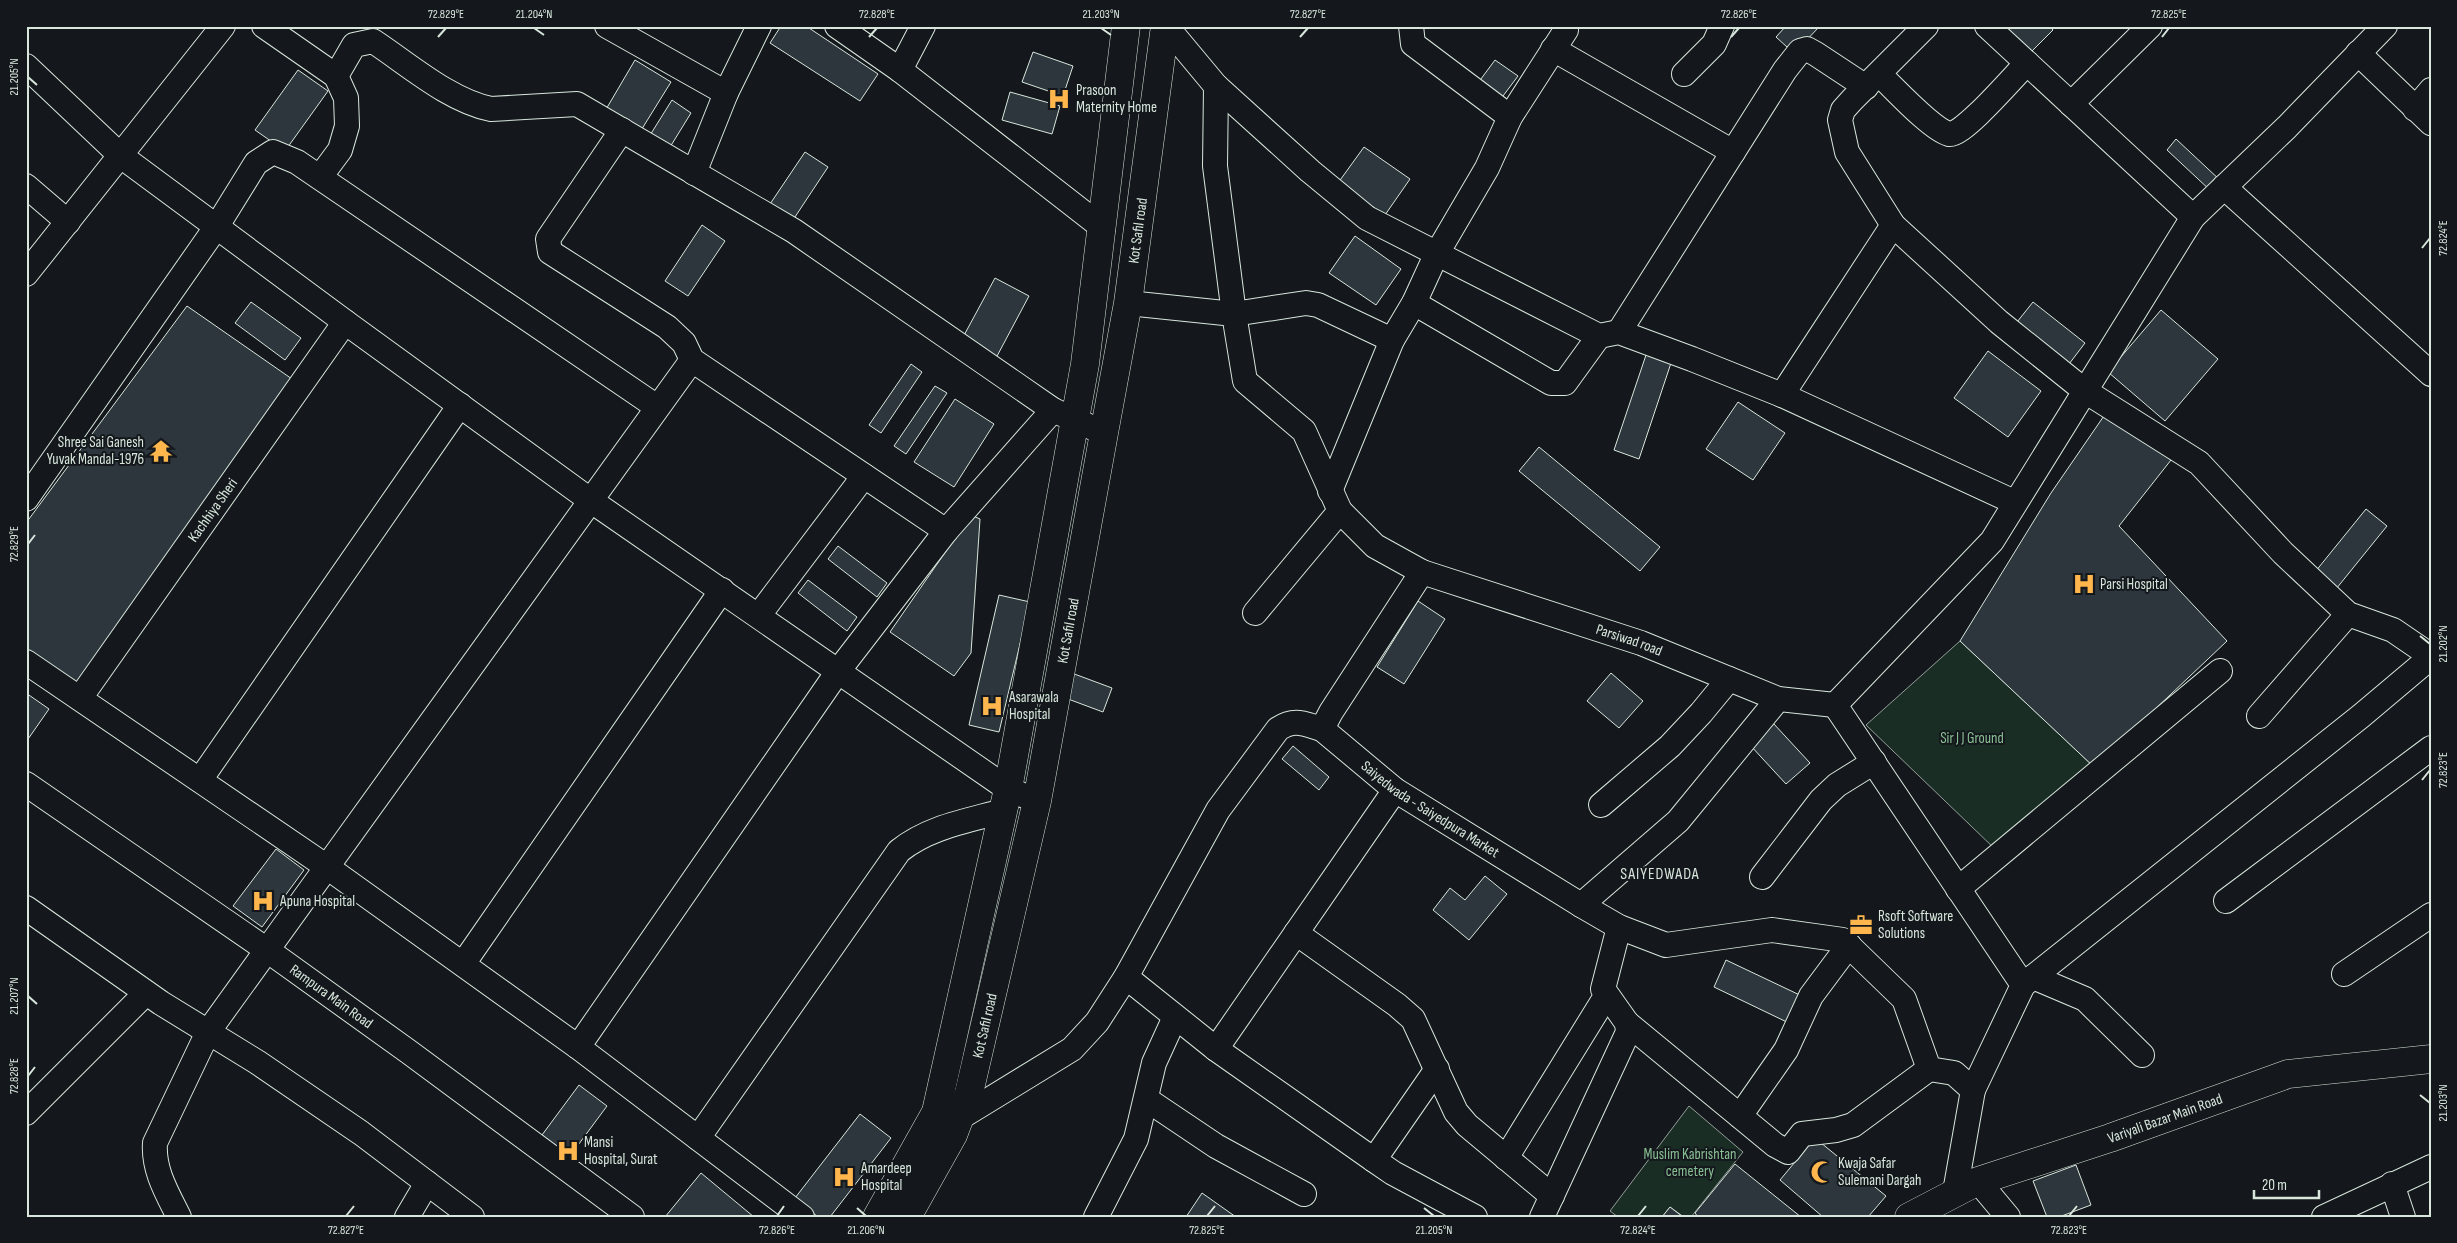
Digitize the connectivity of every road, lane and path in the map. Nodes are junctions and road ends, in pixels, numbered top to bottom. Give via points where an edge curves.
1 (223, 26) edge
2 (264, 26) edge
3 (607, 26) edge
4 (759, 26) edge
5 (837, 26) edge
6 (923, 26) edge
7 (1126, 26) edge
8 (1165, 26) edge
9 (1411, 26) edge
10 (1722, 26) edge
11 (1926, 26) edge
12 (1987, 26) edge
13 (2150, 26) edge
14 (1565, 27) edge
15 (2383, 27) edge
16 (1553, 49) junction
17 (2358, 53) junction
18 (2027, 63) junction
19 (26, 66) edge
20 (900, 70) junction
21 (1684, 74) dead end
22 (336, 76) junction
23 (1872, 80) junction
24 (1216, 86) junction
25 (2431, 90) edge
26 (726, 93) junction
27 (2071, 104) junction
28 (2423, 116) edge
29 (1510, 117) junction
30 (622, 130) junction
31 (1733, 152) junction
32 (121, 156) junction
33 (694, 173) junction
34 (320, 178) junction
35 (26, 186) edge
36 (2224, 187) junction
37 (2193, 217) junction
38 (68, 222) junction
39 (1893, 225) junction
40 (217, 226) junction
41 (1103, 228) junction
42 (1436, 255) junction
43 (26, 274) edge
44 (1128, 303) junction
45 (1414, 303) junction
46 (1234, 314) junction
47 (345, 322) junction
48 (1609, 334) junction
49 (1392, 340) junction
50 (692, 360) junction
51 (2431, 374) edge
52 (2085, 390) junction
53 (1782, 395) junction
54 (460, 405) junction
55 (656, 407) junction
56 (1064, 415) junction
57 (1104, 433) junction
58 (864, 476) junction
59 (26, 499) edge
60 (590, 500) junction
61 (1335, 501) junction
62 (2014, 502) junction
63 (946, 531) junction
64 (1422, 572) junction
65 (722, 590) junction
66 (1255, 613) dead end
67 (2348, 614) junction
68 (759, 615) junction
69 (2431, 656) edge
70 (26, 662) edge
71 (839, 670) junction
72 (2220, 670) dead end
73 (1729, 679) junction
74 (80, 698) junction
75 (1778, 699) junction
76 (1835, 704) junction
77 (2259, 716) dead end
78 (1322, 729) junction
79 (2431, 748) edge
80 (1874, 762) junction
81 (200, 780) junction
82 (26, 784) edge
83 (1394, 790) junction
84 (1006, 800) junction
85 (1037, 801) junction
86 (1601, 805) dead end
87 (327, 867) junction
88 (1762, 877) dead end
89 (1958, 889) junction
90 (2226, 901) dead end
91 (1581, 906) junction
92 (26, 908) edge
93 (2431, 916) edge
94 (1619, 927) junction
95 (1296, 933) junction
96 (1849, 945) junction
97 (267, 950) junction
98 (463, 964) junction
99 (2344, 974) dead end
100 (1126, 977) junction
101 (2028, 981) junction
102 (146, 993) junction
103 (1606, 996) junction
104 (1176, 1016) junction
105 (1626, 1023) junction
106 (208, 1032) junction
107 (578, 1047) junction
108 (1216, 1049) junction
109 (2142, 1055) dead end
110 (2431, 1059) edge
111 (1437, 1068) junction
112 (1929, 1069) junction
113 (1972, 1090) junction
114 (1146, 1099) junction
115 (29, 1104) edge
116 (1740, 1116) junction
117 (961, 1117) junction
118 (698, 1138) junction
119 (1506, 1158) junction
120 (1374, 1160) junction
121 (2431, 1167) edge
122 (427, 1183) junction
123 (2392, 1184) junction
124 (1966, 1187) junction
125 (1304, 1194) dead end
126 (1547, 1207) edge
127 (179, 1217) edge
128 (407, 1217) edge
129 (472, 1217) edge
130 (632, 1217) edge
131 (802, 1217) edge
132 (877, 1217) edge
133 (907, 1217) edge
134 (1096, 1217) edge
135 (1475, 1217) edge
136 (1909, 1217) edge
137 (2008, 1217) edge
138 (2324, 1217) edge
139 (2404, 1217) edge

1 - 32 street
2 - 22 street
3 - 26 street
4 - 26 street
5 - 20 street
6 - 20 street
7 - 41 main road, Kot Safil road
8 - 24 street
8 - 44 main road, Kot Safil road
9 - 29 street via 1413,44
10 - 21 street via 1714,44
11 - 23 street
12 - 18 street
13 - 27 street
14 - 16 street
15 - 17 street
16 - 29 street
16 - 31 street
17 - 28 street
17 - 36 street
18 - 23 street via 1972,121 1950,135 1937,129
18 - 27 street
19 - 32 street
20 - 41 street
22 - 30 street via 354,45 372,41 456,97 480,107 577,104
22 - 34 street via 346,98 347,126 340,150
23 - 31 street via 1807,49 1800,51
23 - 39 street via 1843,110 1841,131 1848,152
24 - 42 street via 1367,218
24 - 46 street via 1216,166
25 - 28 street
26 - 33 street
27 - 37 street
29 - 42 street via 1487,168
30 - 33 street
30 - 50 street via 548,239 550,252 667,327 684,343
31 - 48 street
32 - 38 street
32 - 40 street
33 - 56 street via 794,232
34 - 40 street via 297,162 273,152 256,163
34 - 55 street
35 - 38 street
36 - 37 street
36 - 51 street
37 - 52 street
38 - 43 street
39 - 52 street via 1999,322
39 - 53 street
40 - 47 street
40 - 59 street
41 - 56 main road, Kot Safil road via 1085,364
42 - 45 street
42 - 48 street
44 - 46 street
44 - 57 main road, Kot Safil road
45 - 48 street via 1551,383 1565,383
45 - 49 street
46 - 49 street via 1306,302
46 - 61 street via 1245,381 1304,430
47 - 54 street
47 - 74 street, Kachhiya Sheri
48 - 53 street
49 - 61 street
50 - 55 street
50 - 58 street
52 - 62 street
52 - 67 street via 2200,463 2283,553
53 - 62 street
54 - 60 street
54 - 81 street
55 - 60 street
56 - 57 street
56 - 63 street
56 - 84 main road, Kot Safil road
57 - 85 main road, Kot Safil road
58 - 63 street
58 - 68 street
60 - 65 street
60 - 87 street
61 - 64 street via 1375,546
61 - 66 street
62 - 76 street via 1992,541
63 - 71 street
64 - 73 street, Parsiwad road via 1641,644
64 - 78 street
65 - 68 street
65 - 98 street
67 - 69 street via 2393,630
67 - 77 street
68 - 71 street
69 - 101 street via 2361,716
70 - 74 street
71 - 84 street
71 - 107 street
72 - 89 street
73 - 75 street, Parsiwad road
73 - 86 street via 1681,735
74 - 81 street
75 - 76 street, Parsiwad road
75 - 91 street via 1678,821
76 - 80 street
78 - 83 street, Saiyedwada - Saiyedpura Market
78 - 100 street via 1288,722 1278,729 1218,810
79 - 90 street
80 - 88 street via 1837,785 1821,800
80 - 89 street
81 - 87 street
82 - 97 street, Rampura Main Road
83 - 91 street, Saiyedwada - Saiyedpura Market
83 - 95 street
84 - 85 street
84 - 118 street via 932,830 899,851
84 - 132 main road, Kot Safil road via 936,1112
85 - 117 main road, Kot Safil road
87 - 97 street
87 - 98 street
89 - 101 street
91 - 94 street, Saiyedwada - Saiyedpura Market
92 - 102 street
93 - 99 street
94 - 96 street, Saiyedwada - Saiyedpura Market via 1666,945 1772,930 1843,940
94 - 103 street via 1604,981
95 - 108 street
95 - 111 street via 1406,1012 1420,1029
96 - 112 street, Saiyedwada - Saiyedpura Market via 1904,999
96 - 116 street via 1811,996 1782,1058
97 - 106 street
97 - 130 street, Rampura Main Road
98 - 107 street
100 - 104 street
100 - 117 street via 1097,1022 1072,1049
101 - 109 street via 2085,999
101 - 113 street
102 - 106 street
102 - 115 street
103 - 105 street
103 - 119 street
104 - 108 street
104 - 114 street via 1154,1063
105 - 116 street
105 - 126 street via 1626,1039
106 - 122 street via 361,1133
106 - 127 street via 155,1143 154,1158 159,1175
107 - 118 street
108 - 120 street
110 - 124 main road, Variyali Bazar Main Road via 2288,1074
111 - 119 street via 1456,1112
111 - 120 street
112 - 113 street via 1954,1072
112 - 116 street via 1853,1125 1802,1134 1788,1152
113 - 124 street
114 - 125 street via 1208,1141
114 - 134 street via 1136,1139
117 - 133 main road, Kot Safil road
118 - 131 street
119 - 126 street
120 - 135 street
121 - 123 street
122 - 128 street
122 - 129 street
123 - 138 street
123 - 139 street
124 - 136 main road, Variyali Bazar Main Road
124 - 137 street

